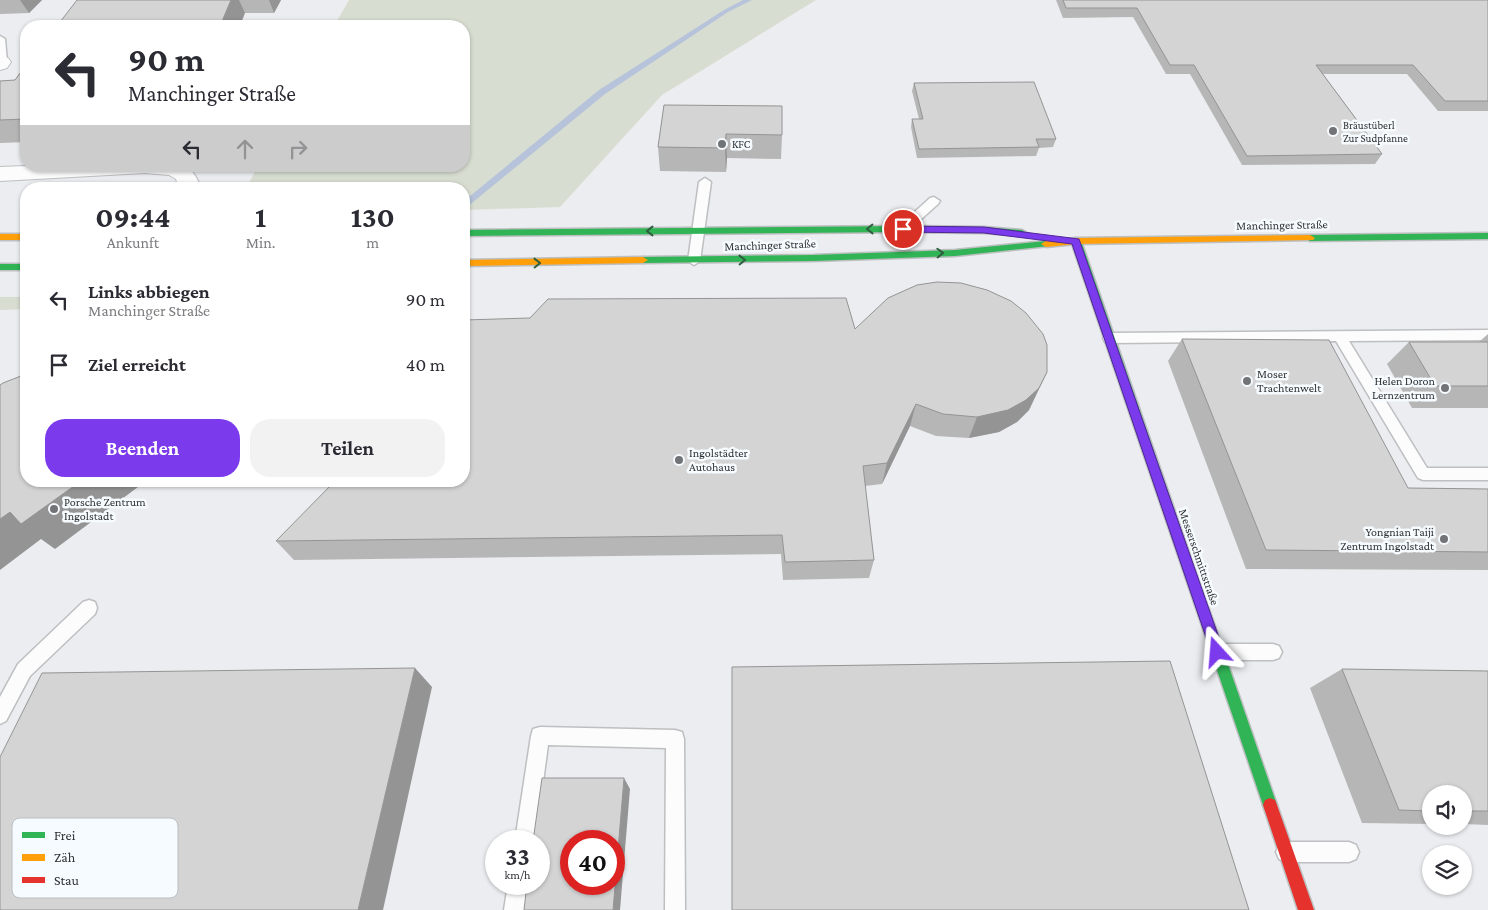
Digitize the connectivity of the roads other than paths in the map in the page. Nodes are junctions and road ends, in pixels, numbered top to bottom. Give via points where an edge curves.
1 (0, 39) edge
2 (1, 63) edge
3 (41, 172) edge
4 (179, 172) edge
5 (0, 174) edge
6 (188, 182) edge
7 (705, 182) dead end
8 (934, 201) dead end
9 (903, 229) junction
10 (698, 231) junction
11 (470, 233) edge
12 (1488, 236) edge
13 (20, 237) edge
14 (0, 238) edge
15 (1076, 241) junction
16 (694, 261) junction
17 (470, 264) edge
18 (0, 267) edge
19 (20, 268) edge
20 (1488, 336) edge
21 (1340, 337) junction
22 (1110, 338) junction
23 (1488, 474) edge
24 (89, 608) dead end
25 (1217, 652) junction
26 (1273, 652) dead end
27 (0, 714) edge
28 (527, 830) edge
29 (1286, 852) junction
30 (1349, 852) dead end
31 (516, 895) edge
32 (514, 910) edge
33 (675, 910) edge
34 (1306, 910) edge

1 - 2 lane
3 - 5 street
4 - 6 street
7 - 10 lane
8 - 9 lane
9 -> 10 main road, Manchinger Straße
9 - 15 main road, Manchinger Straße via 984,230
10 -> 11 main road, Manchinger Straße
10 - 16 lane
12 - 15 main road, Manchinger Straße
13 - 14 main road
16 -> 15 main road, Manchinger Straße via 955,253
15 - 22 main road, Messerschmittstraße
17 -> 16 main road, Manchinger Straße
18 - 19 main road
20 - 21 lane
21 - 22 lane
21 - 23 lane via 1422,474
22 - 25 main road, Messerschmittstraße
24 - 27 lane via 24,670
25 - 26 lane
25 - 29 main road, Messerschmittstraße
28 - 33 lane via 540,736 675,739
29 - 30 lane
29 - 34 main road, Messerschmittstraße
31 - 32 lane

